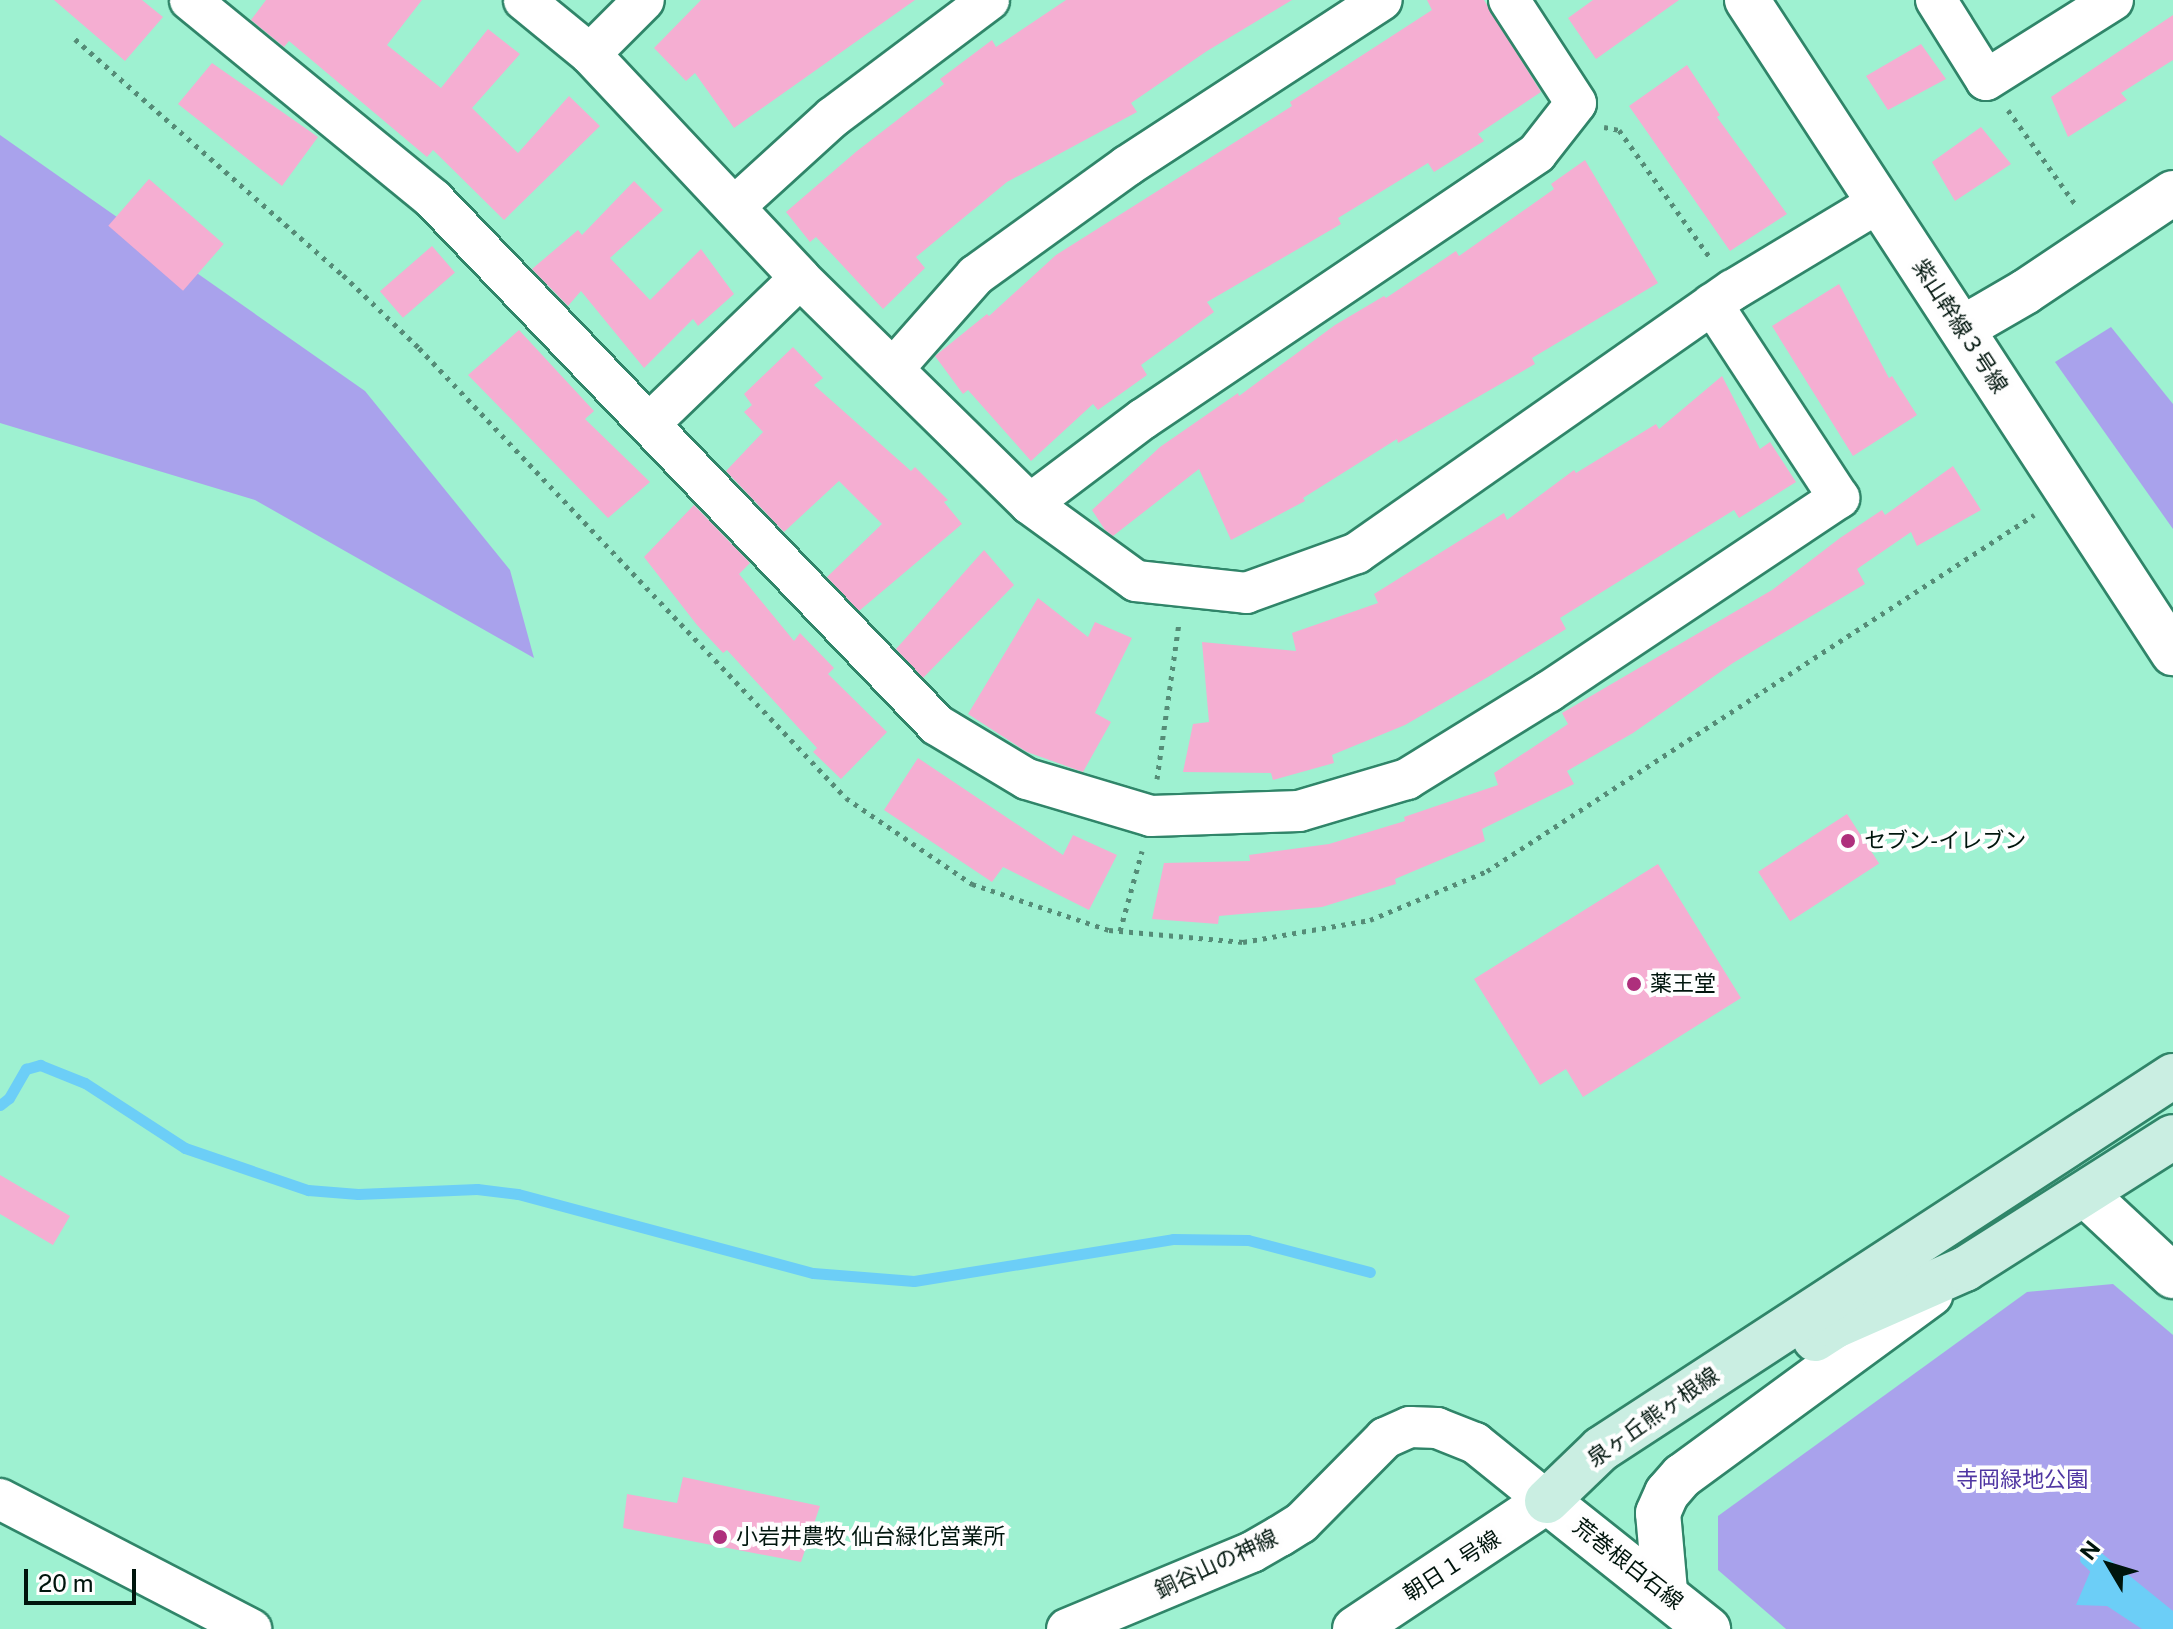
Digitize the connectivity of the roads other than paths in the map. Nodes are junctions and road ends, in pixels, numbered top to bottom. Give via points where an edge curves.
1 (190, 0) edge
2 (524, 0) edge
3 (644, 0) edge
4 (989, 0) edge
5 (1382, 0) edge
6 (1509, 0) edge
7 (1747, 0) edge
8 (1936, 0) edge
9 (2113, 0) edge
10 (590, 54) junction
11 (2173, 193) edge
12 (1878, 203) junction
13 (734, 207) junction
14 (800, 278) junction
15 (1723, 297) junction
16 (1963, 328) junction
17 (893, 369) junction
18 (649, 424) junction
19 (1030, 504) junction
20 (2173, 653) edge
21 (2173, 1076) edge
22 (2173, 1137) edge
23 (2086, 1195) junction
24 (1965, 1269) junction
25 (2173, 1276) edge
26 (0, 1499) edge
27 (1547, 1501) junction
28 (1665, 1591) junction
29 (251, 1629) edge
30 (1067, 1629) edge
31 (1355, 1629) edge
32 (1708, 1629) edge

1 - 18 street via 433,199
2 - 10 street
3 - 10 street
4 - 13 street via 833,117
5 - 17 street via 1127,166 976,275
6 - 19 street via 1576,103 1537,153 1143,419
7 - 12 street, 紫山幹線３号線
8 - 9 street via 1986,80
10 - 13 street
11 - 16 street
12 - 15 street
12 - 16 street, 紫山幹線３号線
13 - 14 street
14 - 17 street
14 - 18 street
15 - 18 street via 1839,498 1407,779 1299,811 1151,816 1027,779 937,725
15 - 19 street via 1357,553 1246,593 1136,581
16 - 20 street, 紫山幹線３号線
17 - 19 street
21 - 27 main road, 泉ヶ丘熊ヶ根線 via 1601,1449
22 - 23 main road, 泉ヶ丘熊ヶ根線
23 - 24 main road, 泉ヶ丘熊ヶ根線
23 - 25 street
24 - 27 main road, 泉ヶ丘熊ヶ根線 via 1835,1326 1618,1469
24 - 28 street via 1682,1476 1658,1513
26 - 29 street
27 - 28 street, 荒巻根白石線
27 - 30 street, 銅谷山の神線 via 1475,1443 1437,1428 1410,1427 1385,1438 1301,1523 1271,1541
27 - 31 street, 朝日１号線
28 - 32 street, 荒巻根白石線

